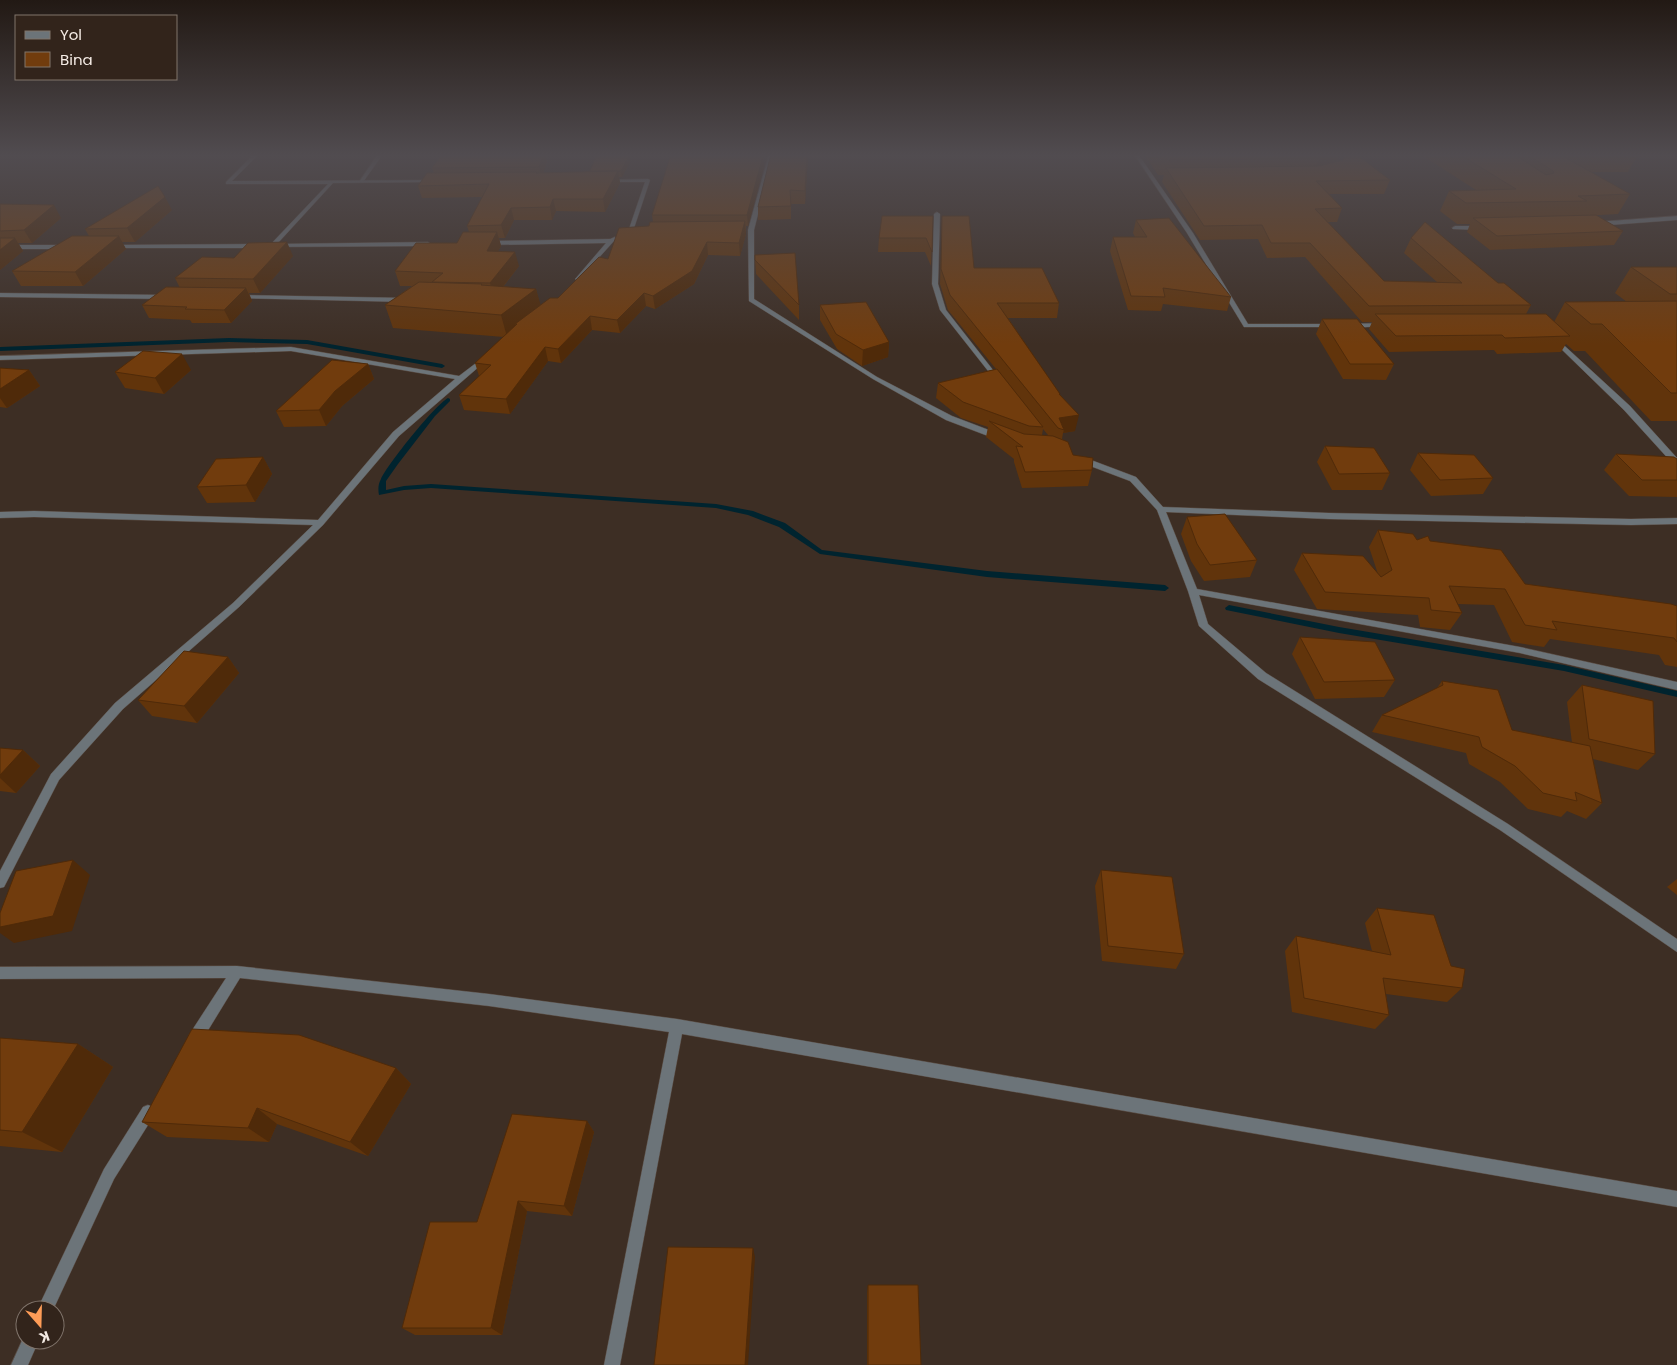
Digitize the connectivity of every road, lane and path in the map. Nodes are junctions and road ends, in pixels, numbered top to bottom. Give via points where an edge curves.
1 (299, 218) edge
2 (635, 218) edge
3 (754, 218) edge
4 (936, 218) edge
5 (1179, 218) edge
6 (1677, 218) edge
7 (1588, 225) edge
8 (1455, 228) dead end
9 (1484, 228) edge
10 (742, 230) edge
11 (751, 230) junction
12 (630, 231) junction
13 (640, 231) edge
14 (611, 241) junction
15 (481, 243) edge
16 (431, 244) edge
17 (272, 246) junction
18 (0, 247) edge
19 (68, 247) edge
20 (106, 247) edge
21 (576, 282) edge
22 (0, 295) edge
23 (178, 297) edge
24 (228, 297) edge
25 (414, 300) edge
26 (1392, 325) edge
27 (1546, 331) edge
28 (490, 355) edge
29 (0, 358) edge
30 (460, 378) junction
31 (1003, 386) edge
32 (1008, 440) edge
33 (1069, 455) edge
34 (1677, 463) edge
35 (1161, 509) junction
36 (0, 515) edge
37 (1677, 521) edge
38 (320, 523) junction
39 (1193, 591) junction
40 (1677, 686) edge
41 (0, 883) edge
42 (1677, 946) edge
43 (237, 972) junction
44 (0, 973) edge
45 (677, 1026) junction
46 (184, 1056) edge
47 (157, 1098) edge
48 (1677, 1199) edge
49 (50, 1300) edge
50 (26, 1350) edge
51 (19, 1365) edge
52 (612, 1365) edge

1 - 17 street
2 - 12 street
3 - 11 street
4 - 31 street via 935,284 943,310
5 - 26 street via 1246,326
6 - 7 street
8 - 9 street
10 - 11 street
11 - 32 street via 751,300 875,378 949,418
12 - 13 street
12 - 14 street
14 - 15 street
14 - 21 street
16 - 17 street
17 - 20 street
18 - 19 street
22 - 23 street
24 - 25 street
27 - 34 street via 1627,408
28 - 30 street
29 - 30 street via 291,350
30 - 38 street via 396,434
33 - 35 street via 1133,479
35 - 37 street via 1339,516
35 - 39 street
36 - 38 street
38 - 41 street via 236,605 119,706 55,777
39 - 40 street via 1520,650
39 - 42 street via 1204,626 1262,676 1504,827
43 - 44 street
43 - 45 street via 489,1000
43 - 46 street
45 - 48 street
45 - 52 street
47 - 49 street via 109,1174
50 - 51 street

